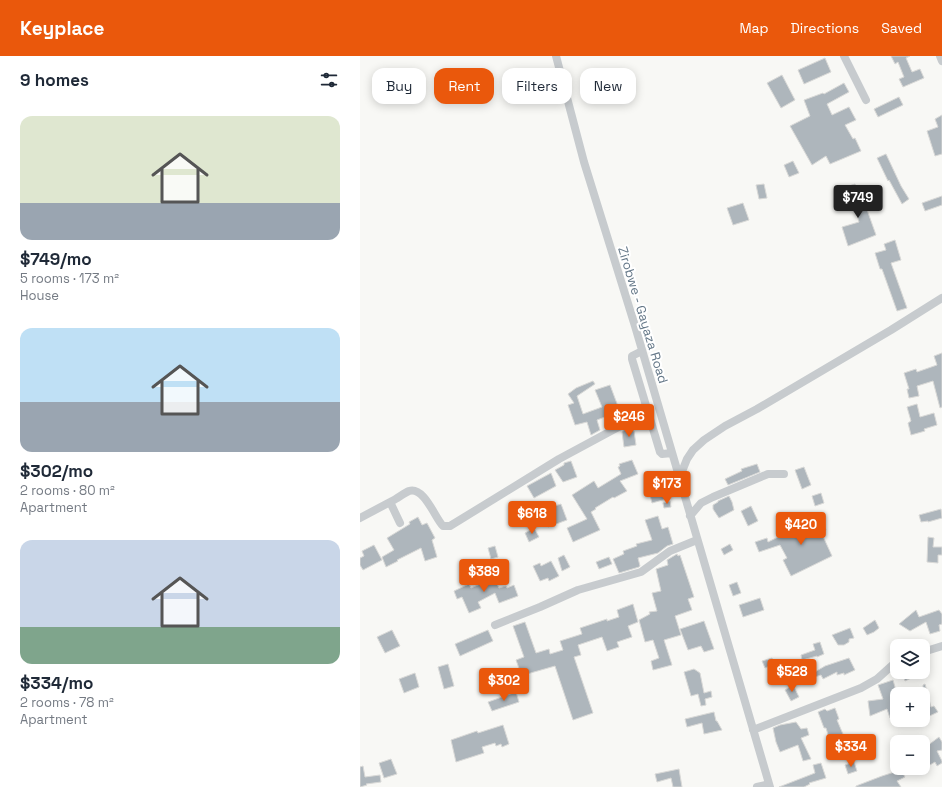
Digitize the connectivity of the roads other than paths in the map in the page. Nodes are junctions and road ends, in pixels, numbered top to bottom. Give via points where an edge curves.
1 (556, 56) edge
2 (844, 56) edge
3 (940, 56) edge
4 (942, 61) edge
5 (866, 100) dead end
6 (942, 298) edge
7 (642, 351) junction
8 (648, 414) junction
9 (672, 453) junction
10 (784, 474) dead end
11 (679, 479) junction
12 (392, 501) junction
13 (690, 516) junction
14 (360, 518) edge
15 (400, 523) dead end
16 (697, 540) junction
17 (495, 625) dead end
18 (942, 646) edge
19 (930, 650) edge
20 (890, 668) edge
21 (754, 730) junction
22 (769, 786) edge
23 (757, 787) edge

1 - 7 street, Zirobwe - Gayaza Road via 584,162
2 - 5 street
3 - 4 street
6 - 11 street via 704,440 687,459
7 - 8 street via 632,356 632,359
7 - 9 street, Zirobwe - Gayaza Road
8 - 9 street via 660,452
8 - 12 street via 559,459 450,526 443,526 438,522 433,509 421,493 409,491
9 - 11 street, Zirobwe - Gayaza Road
10 - 13 street via 768,474 713,497 701,503
11 - 13 street, Zirobwe - Gayaza Road
12 - 14 street
12 - 15 street
13 - 16 street, Zirobwe - Gayaza Road
16 - 17 street via 670,551 641,572 578,590
16 - 21 street, Zirobwe - Gayaza Road
18 - 19 street
20 - 21 street via 878,679 861,688
21 - 22 street, Zirobwe - Gayaza Road
22 - 23 street

